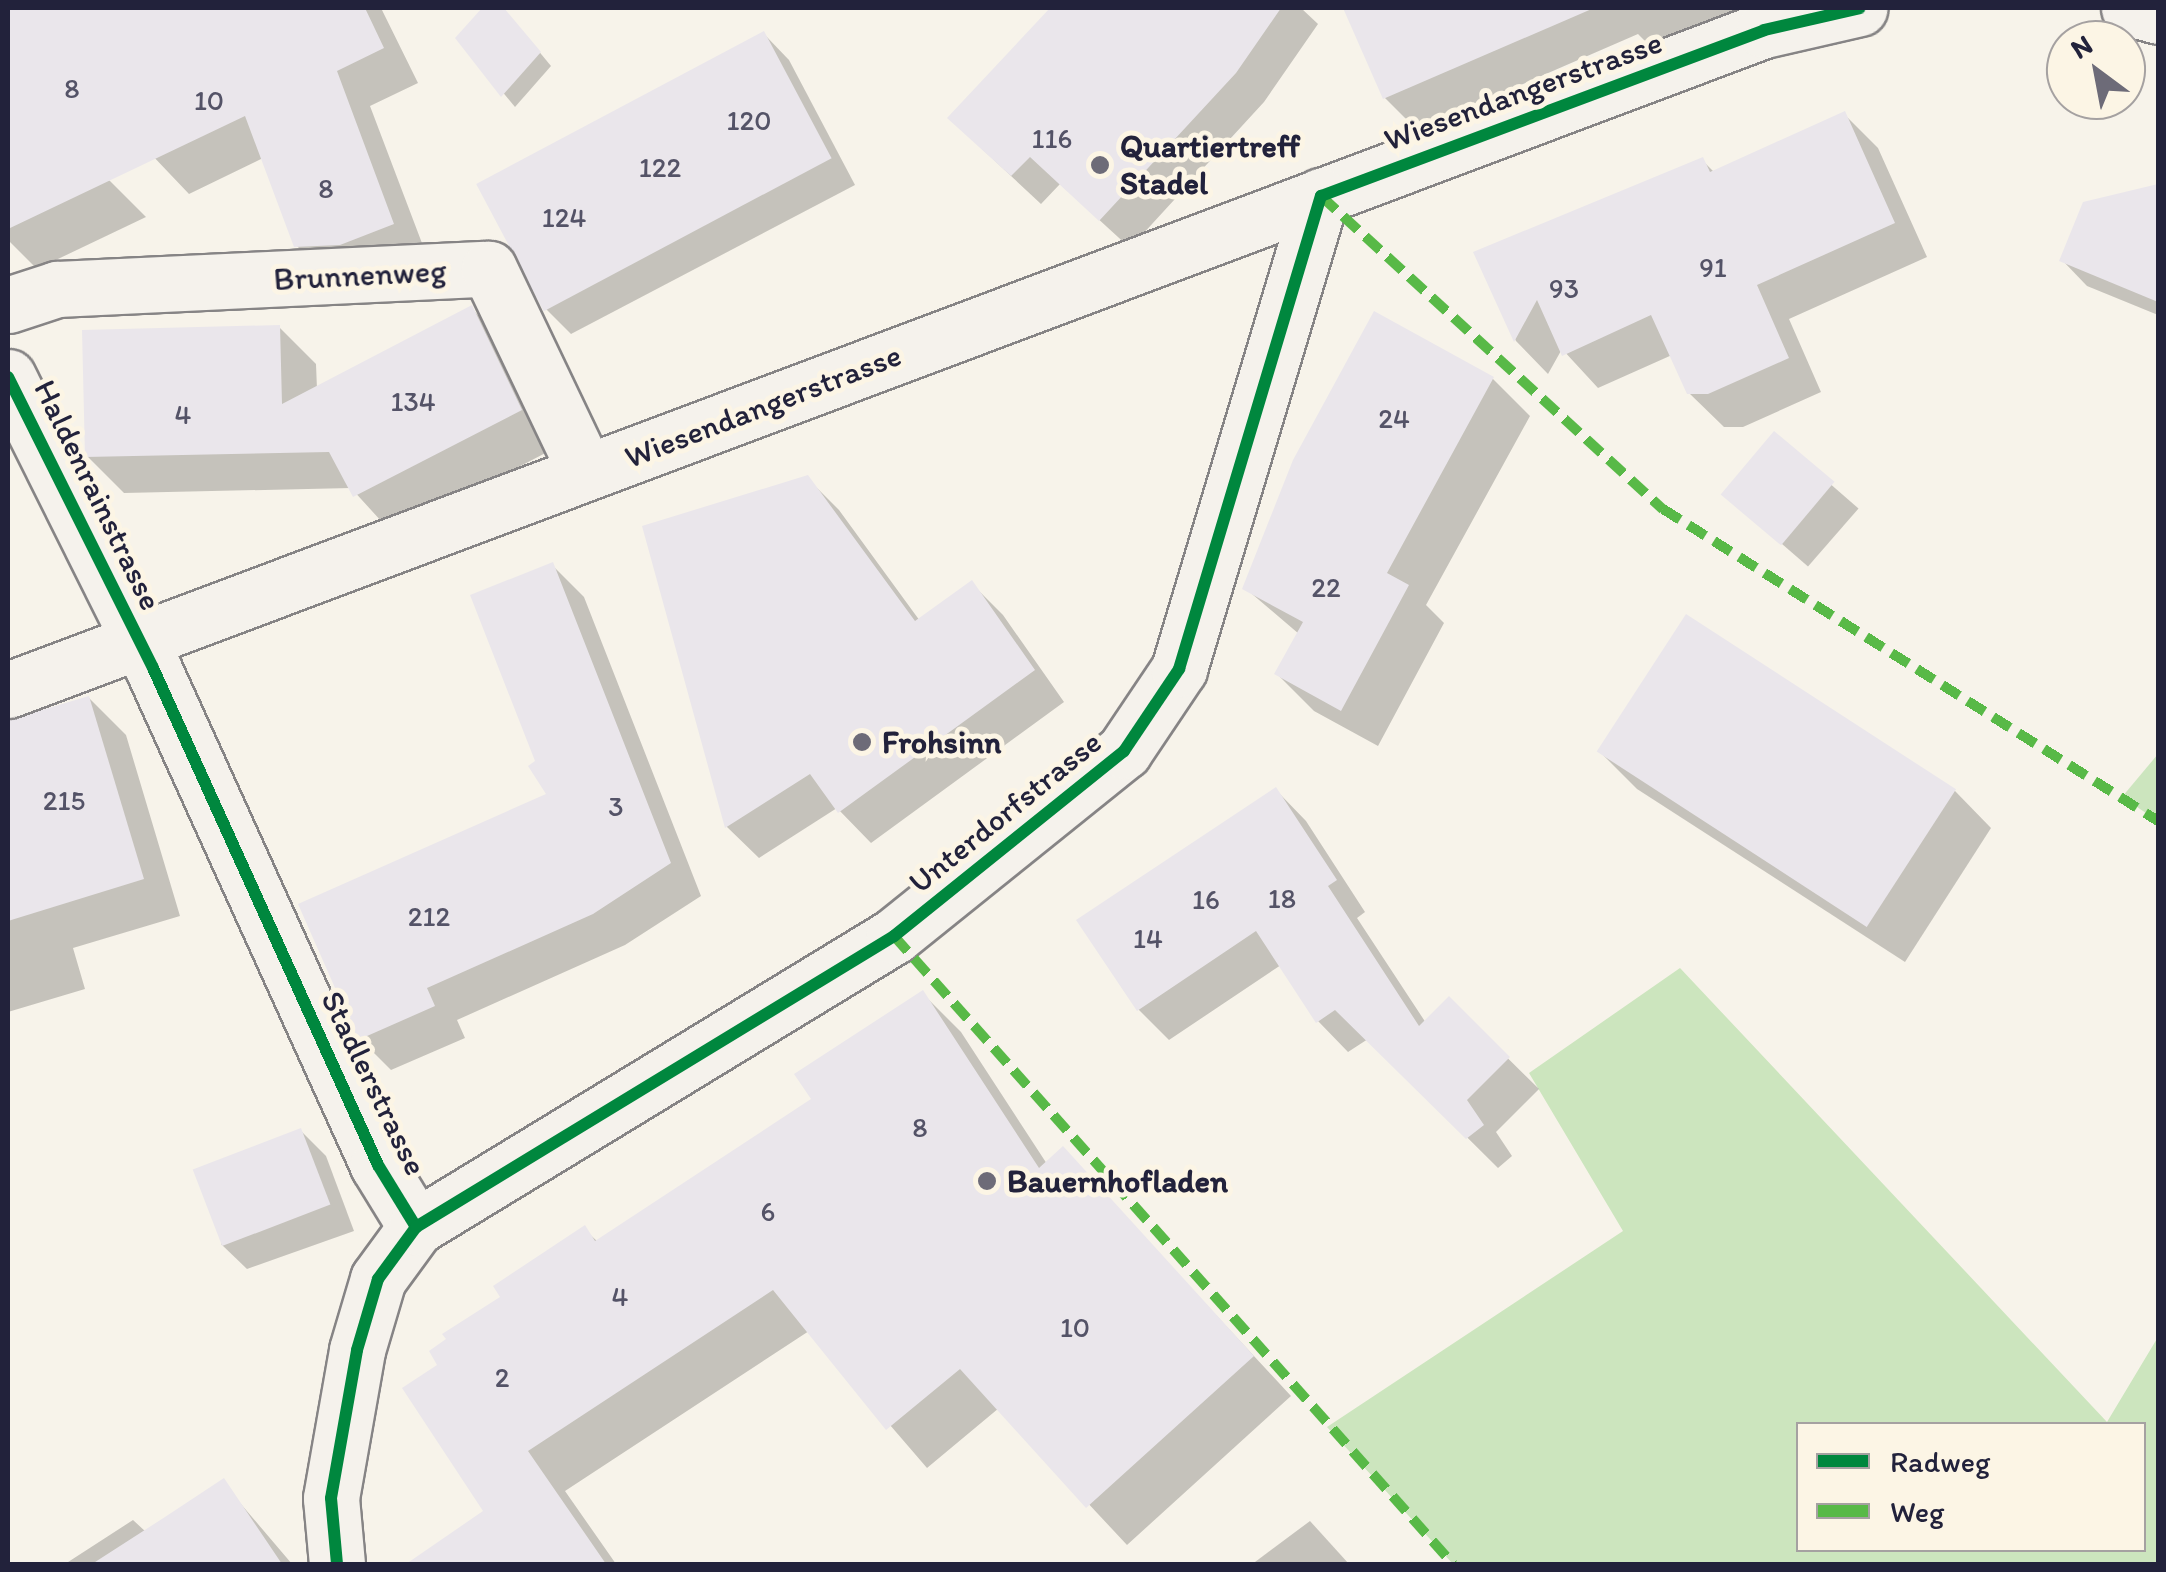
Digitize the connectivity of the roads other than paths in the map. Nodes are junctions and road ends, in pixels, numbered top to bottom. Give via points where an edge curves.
1 (1860, 8) edge
2 (2129, 8) edge
3 (2158, 16) edge
4 (1321, 196) junction
5 (8, 305) edge
6 (8, 376) edge
7 (586, 472) junction
8 (138, 638) junction
9 (8, 690) edge
10 (416, 1227) junction
11 (337, 1564) edge

1 - 4 street, Wiesendangerstrasse via 1764,30
2 - 3 street
4 - 7 street, Wiesendangerstrasse
4 - 10 street, Unterdorfstrasse via 1179,670 1124,751 894,936
5 - 7 street, Brunnenweg via 57,290 489,269
6 - 8 street, Haldenrainstrasse
7 - 8 street, Wiesendangerstrasse
8 - 9 street, Wiesendangerstrasse
8 - 10 street, Stadlerstrasse via 378,1165
10 - 11 street, Stadlerstrasse via 378,1279 356,1350 331,1498

